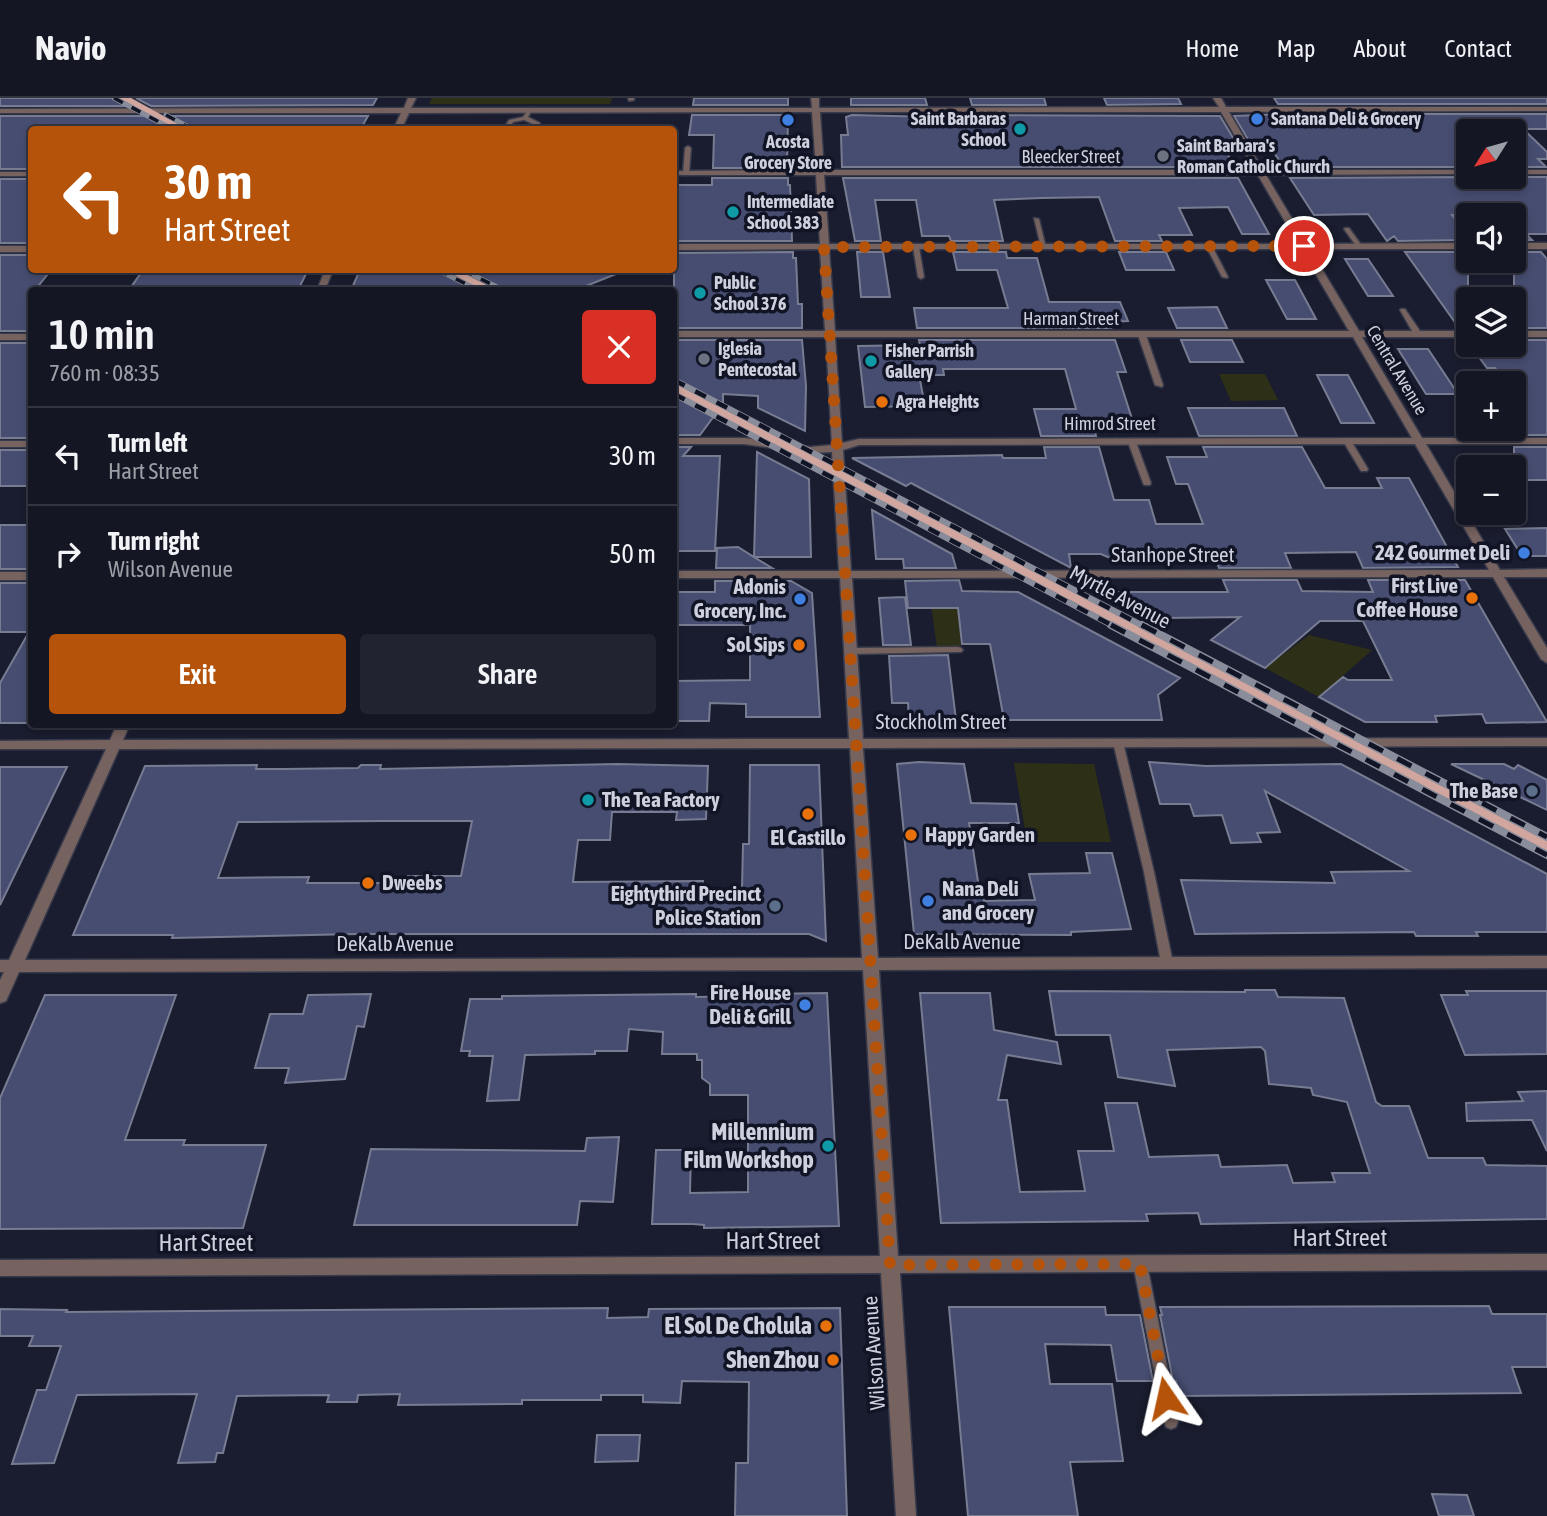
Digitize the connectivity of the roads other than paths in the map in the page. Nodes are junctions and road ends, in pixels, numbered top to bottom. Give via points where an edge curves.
1 (124, 98) edge
2 (412, 98) edge
3 (815, 98) edge
4 (1217, 98) edge
5 (1224, 109) junction
6 (1547, 109) edge
7 (816, 110) junction
8 (0, 111) edge
9 (150, 111) junction
10 (406, 111) junction
11 (527, 114) junction
12 (178, 126) edge
13 (399, 126) edge
14 (508, 126) edge
15 (537, 126) edge
16 (688, 148) dead end
17 (1261, 172) junction
18 (1456, 172) edge
19 (1526, 172) edge
20 (1547, 172) edge
21 (677, 173) edge
22 (686, 173) junction
23 (820, 173) junction
24 (0, 174) edge
25 (28, 174) edge
26 (1036, 219) dead end
27 (1347, 229) dead end
28 (1209, 246) junction
29 (1304, 246) junction
30 (1359, 246) junction
31 (1456, 246) edge
32 (1526, 246) edge
33 (1547, 246) edge
34 (677, 247) edge
35 (824, 247) junction
36 (916, 247) junction
37 (1044, 247) junction
38 (0, 249) edge
39 (28, 249) edge
40 (456, 273) edge
41 (920, 277) dead end
42 (1226, 277) dead end
43 (484, 287) edge
44 (1403, 310) dead end
45 (677, 334) edge
46 (1356, 334) junction
47 (1418, 334) junction
48 (1456, 334) edge
49 (1526, 334) edge
50 (1547, 334) edge
51 (830, 335) junction
52 (1142, 335) junction
53 (0, 337) edge
54 (28, 337) edge
55 (1159, 385) dead end
56 (677, 389) edge
57 (677, 441) edge
58 (1347, 441) junction
59 (1419, 441) junction
60 (1547, 441) edge
61 (1132, 442) junction
62 (0, 444) edge
63 (28, 444) edge
64 (787, 446) junction
65 (838, 448) junction
66 (1364, 469) dead end
67 (840, 473) junction
68 (1147, 483) dead end
69 (1497, 573) junction
70 (1547, 573) edge
71 (677, 575) edge
72 (846, 575) junction
73 (1033, 575) junction
74 (0, 576) edge
75 (28, 576) edge
76 (958, 650) dead end
77 (850, 651) junction
78 (1547, 659) edge
79 (122, 728) edge
80 (1349, 741) junction
81 (1118, 742) junction
82 (1547, 742) edge
83 (855, 743) junction
84 (0, 745) edge
85 (115, 745) junction
86 (1547, 845) edge
87 (1547, 962) edge
88 (1167, 963) junction
89 (871, 964) junction
90 (7, 966) edge
91 (0, 997) edge
92 (1547, 1262) edge
93 (1140, 1264) junction
94 (890, 1265) junction
95 (0, 1268) edge
96 (1171, 1422) dead end
97 (906, 1516) edge

1 - 9 main road
2 - 10 street
3 - 7 street, Wilson Avenue
4 - 5 street, Central Avenue
5 - 6 street
5 - 7 street
5 - 17 street, Central Avenue
7 - 11 street
7 - 23 street, Wilson Avenue
8 - 9 street
9 - 10 street
9 - 12 main road
10 - 11 street
10 - 13 street
11 - 14 lane
11 - 15 lane
16 - 22 lane
17 - 18 street, Bleecker Street
17 - 23 street, Bleecker Street
17 - 29 street, Central Avenue
19 - 20 street
21 - 22 street, Bleecker Street
22 - 23 street, Bleecker Street
23 - 35 street, Wilson Avenue
24 - 25 street
26 - 37 lane
27 - 30 lane
28 - 29 street
28 - 37 street
28 - 42 lane
29 - 30 street
29 - 46 street, Central Avenue
30 - 31 street
32 - 33 street
34 - 35 street
35 - 36 street
35 - 51 street, Wilson Avenue
36 - 37 street
36 - 41 lane
38 - 39 street
40 - 43 main road
44 - 47 lane
45 - 51 street, Harman Street
46 - 47 street, Harman Street
46 - 52 street, Harman Street
46 - 59 street, Central Avenue
47 - 48 street, Harman Street
49 - 50 street
51 - 52 street, Harman Street
51 - 65 street, Wilson Avenue
52 - 55 lane
53 - 54 street
56 - 64 main road, Myrtle Avenue
57 - 64 street, Himrod Street
58 - 59 street, Himrod Street
58 - 61 street, Himrod Street
58 - 66 lane
59 - 60 street, Himrod Street
59 - 69 street, Central Avenue
61 - 65 street, Himrod Street via 859,442
61 - 68 lane
62 - 63 street
64 - 65 street, Himrod Street
64 - 67 main road, Myrtle Avenue
65 - 67 street, Wilson Avenue
67 - 72 street, Wilson Avenue
67 - 73 main road, Myrtle Avenue
69 - 70 street, Stanhope Street
69 - 73 street, Stanhope Street
69 - 78 street, Central Avenue
71 - 72 street, Stanhope Street
72 - 73 street, Stanhope Street
72 - 77 street, Wilson Avenue
73 - 80 main road, Myrtle Avenue
74 - 75 street
76 - 77 lane
77 - 83 street, Wilson Avenue
79 - 85 street
80 - 81 street, Stockholm Street
80 - 82 street, Stockholm Street
80 - 86 main road, Myrtle Avenue
81 - 83 street, Stockholm Street
81 - 88 lane
83 - 85 street, Stockholm Street
83 - 89 street, Wilson Avenue
84 - 85 street, Stockholm Street
85 - 90 street
87 - 88 street, DeKalb Avenue
88 - 89 street, DeKalb Avenue
89 - 90 street, DeKalb Avenue
89 - 94 street, Wilson Avenue
90 - 91 street
92 - 93 street, Hart Street
93 - 94 street, Hart Street
93 - 96 lane
94 - 95 street, Hart Street
94 - 97 street, Wilson Avenue

